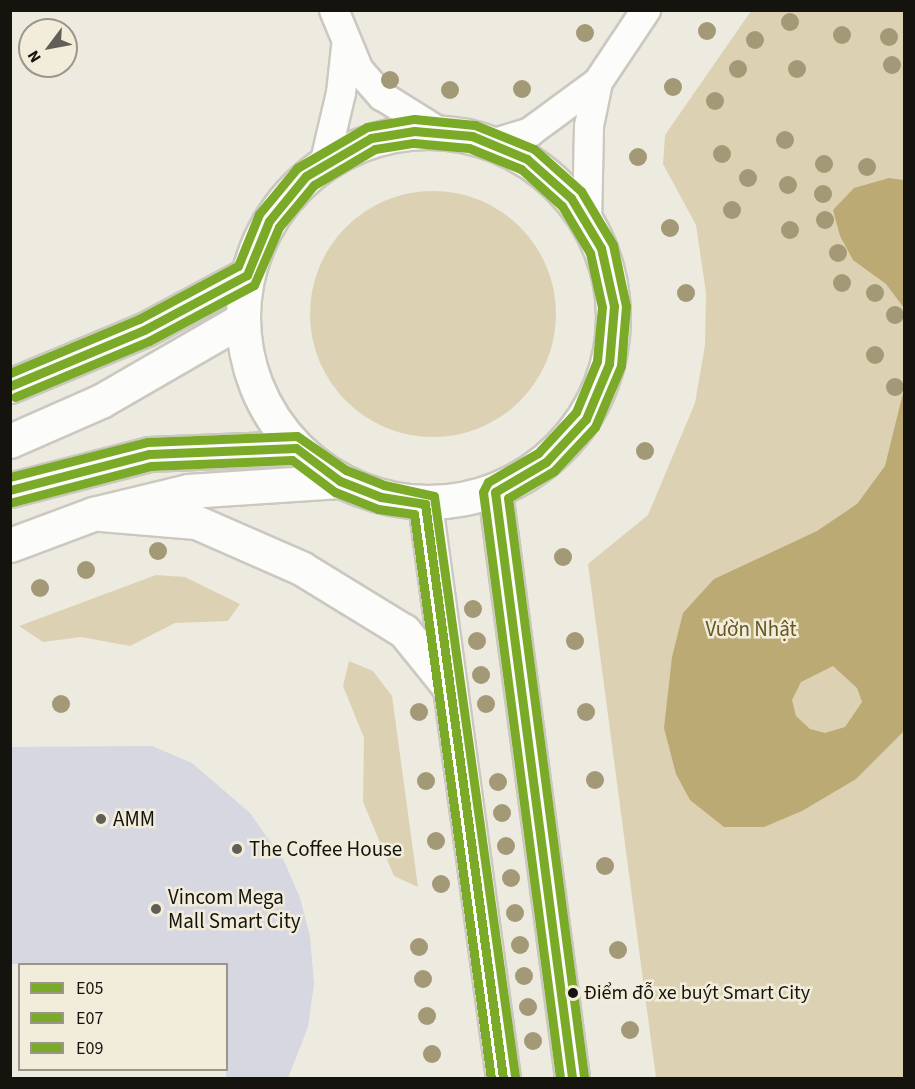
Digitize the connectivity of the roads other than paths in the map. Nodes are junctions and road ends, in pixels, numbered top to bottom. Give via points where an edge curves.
1 (334, 10) edge
2 (646, 10) edge
3 (346, 46) junction
4 (598, 82) junction
5 (441, 133) junction
6 (495, 143) junction
7 (325, 161) junction
8 (587, 223) junction
9 (247, 275) junction
10 (243, 319) junction
11 (10, 386) edge
12 (10, 441) edge
13 (296, 448) junction
14 (340, 481) junction
15 (10, 490) edge
16 (495, 492) junction
17 (425, 504) junction
18 (93, 514) junction
19 (10, 545) edge
20 (450, 688) junction
21 (503, 1078) edge
22 (572, 1078) edge

1 - 3 street
2 - 4 street
3 - 5 street via 382,96
3 - 7 street
4 - 6 street via 530,132
4 - 8 street via 589,126
5 - 6 street
5 - 7 street via 414,131 370,138
6 - 8 street via 526,159 571,198
7 - 9 street via 269,220
8 - 16 street via 601,248 614,306 609,364 586,419 546,462
9 - 10 street
9 - 11 street via 144,330
10 - 12 street via 101,401
10 - 13 street via 254,377 267,410
13 - 14 street
13 - 15 street via 149,454
14 - 17 street via 381,497
14 - 18 street via 188,491
16 - 17 street via 461,501
16 - 22 street
17 - 20 street
18 - 19 street
18 - 20 street via 196,522 301,568 404,631
20 - 21 street

